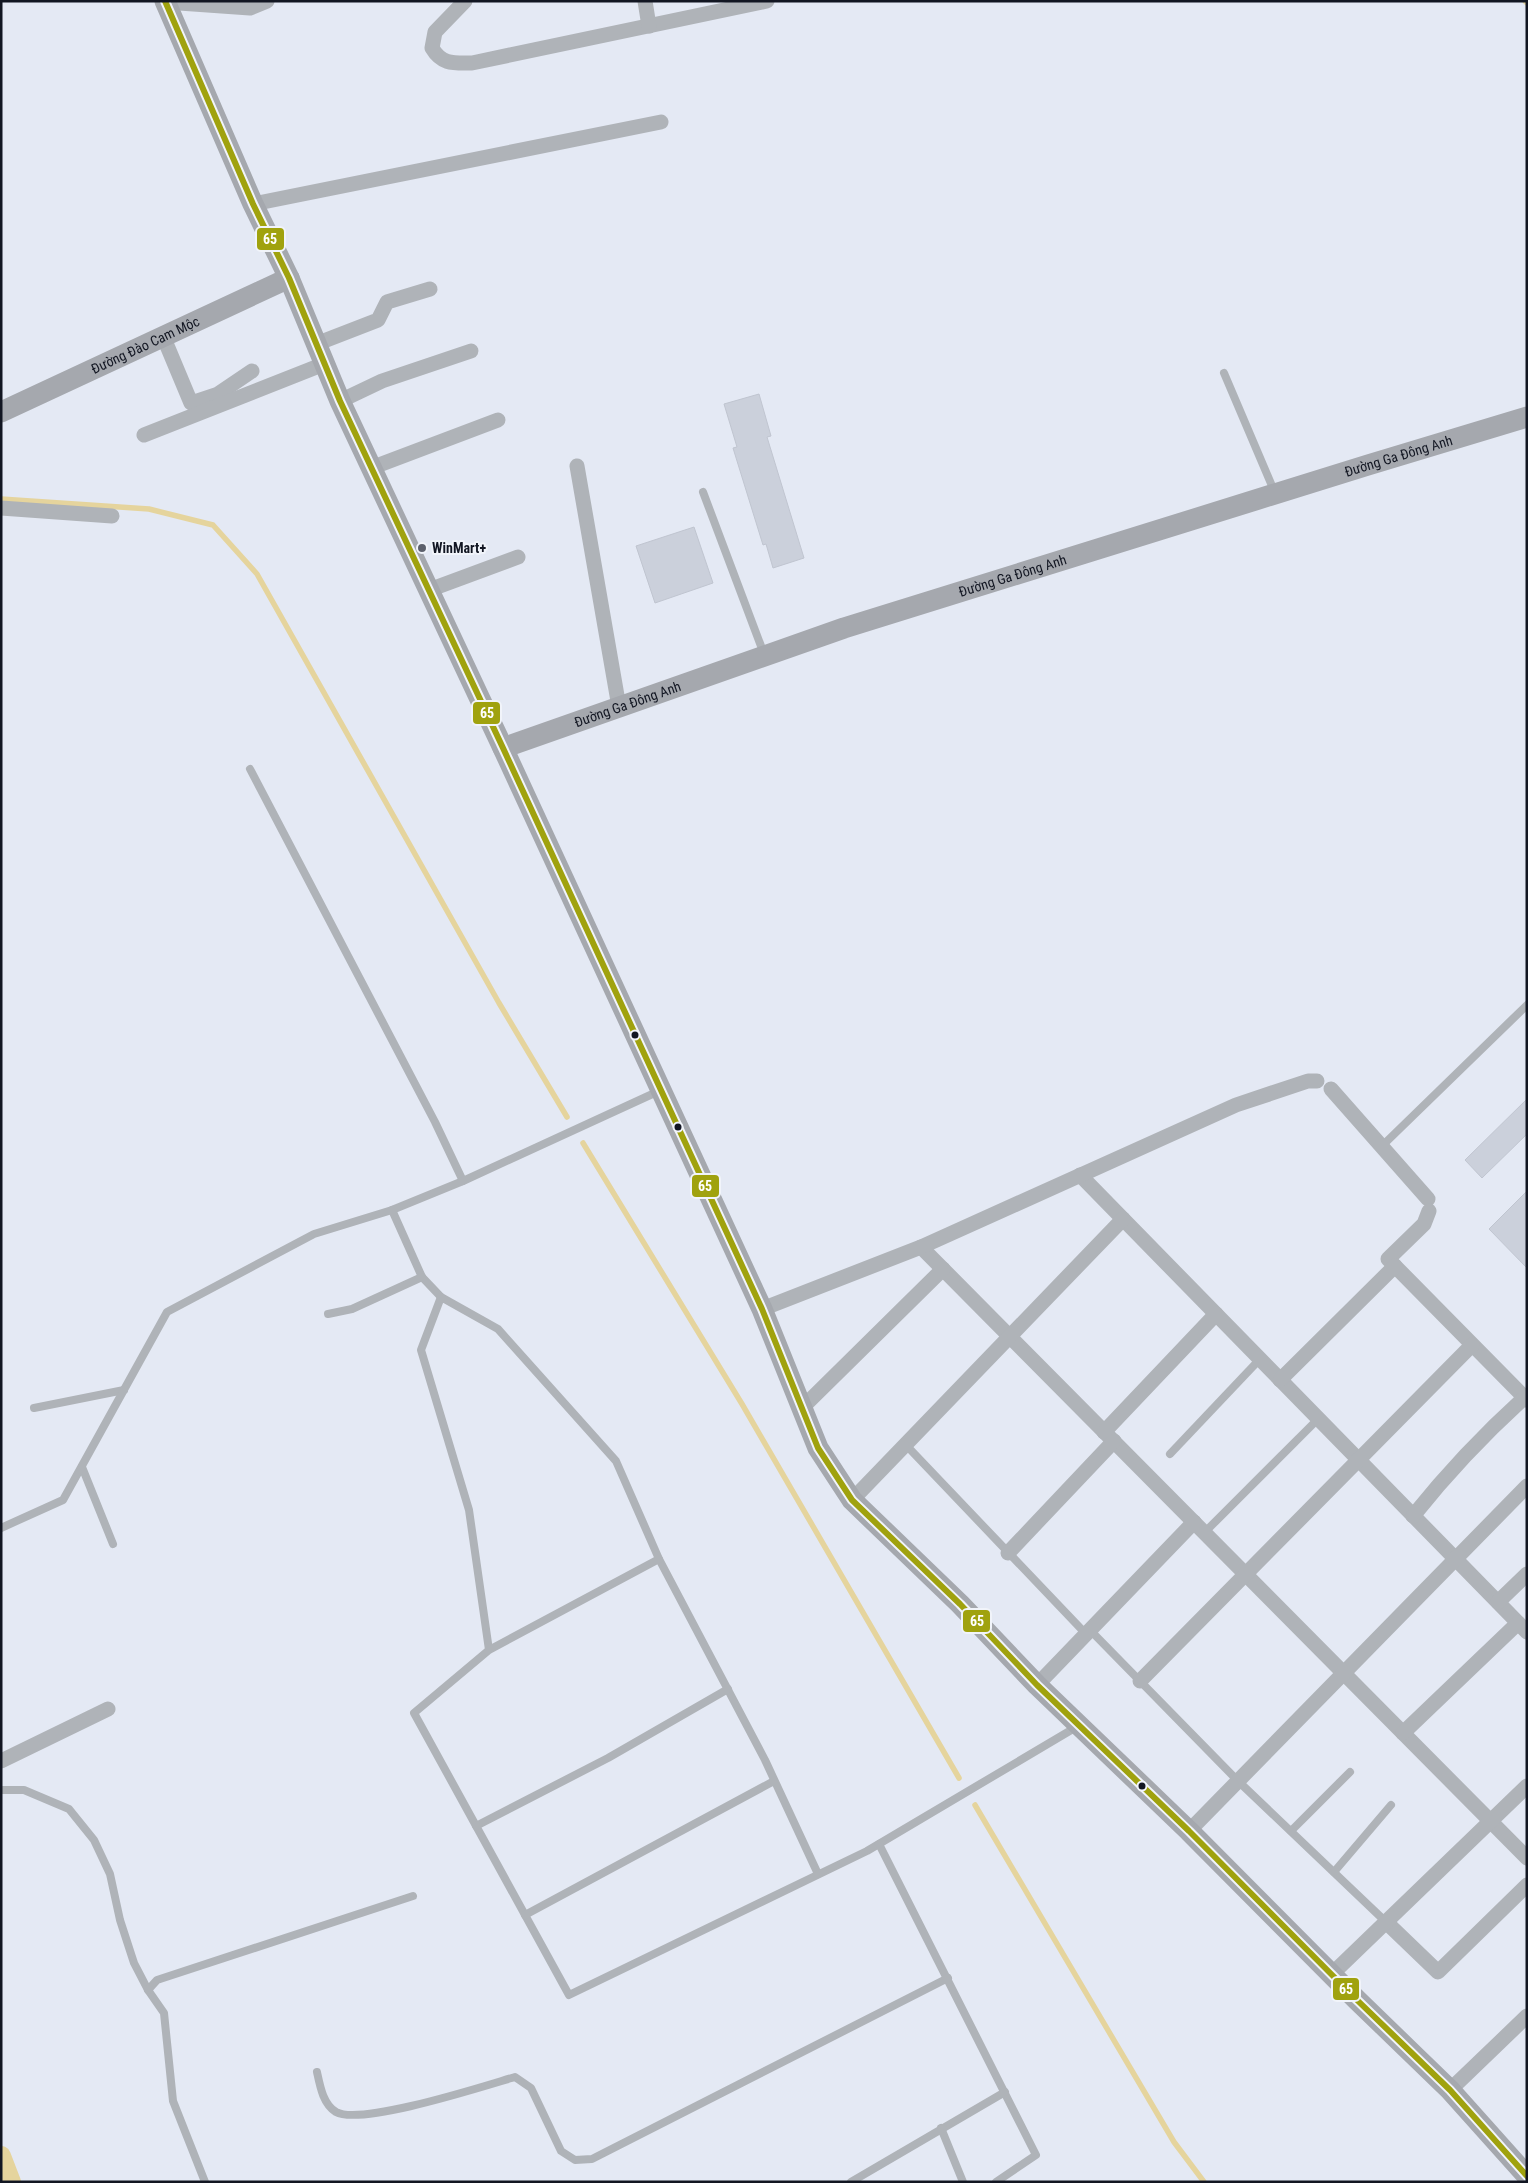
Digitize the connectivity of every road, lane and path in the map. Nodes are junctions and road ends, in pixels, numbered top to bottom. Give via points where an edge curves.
1 (267, 1) edge
2 (465, 1) edge
3 (645, 1) edge
4 (767, 1) edge
5 (165, 2) edge
6 (735, 4) edge
7 (649, 26) junction
8 (661, 122) dead end
9 (253, 204) junction
10 (288, 278) junction
11 (430, 289) dead end
12 (163, 336) junction
13 (316, 344) junction
14 (471, 351) dead end
15 (324, 364) junction
16 (252, 371) dead end
17 (1224, 373) dead end
18 (340, 401) junction
19 (1, 412) edge
20 (1527, 417) edge
21 (498, 420) dead end
22 (144, 435) dead end
23 (577, 466) dead end
24 (371, 468) junction
25 (703, 492) dead end
26 (1275, 494) junction
27 (1, 508) edge
28 (112, 516) dead end
29 (518, 557) dead end
30 (429, 590) junction
31 (765, 656) junction
32 (619, 707) junction
33 (503, 748) junction
34 (250, 769) dead end
35 (1527, 1005) edge
36 (1317, 1081) dead end
37 (1331, 1089) dead end
38 (661, 1090) junction
39 (1382, 1146) junction
40 (1080, 1175) junction
41 (463, 1181) junction
42 (392, 1210) junction
43 (1123, 1219) junction
44 (921, 1246) junction
45 (1395, 1266) junction
46 (943, 1269) junction
47 (422, 1277) junction
48 (441, 1298) junction
49 (762, 1309) junction
50 (328, 1314) dead end
51 (1216, 1314) junction
52 (1009, 1336) junction
53 (1472, 1345) junction
54 (1260, 1359) junction
55 (1280, 1380) junction
56 (124, 1390) junction
57 (1525, 1399) edge
58 (34, 1408) dead end
59 (801, 1409) junction
60 (1318, 1418) junction
61 (1109, 1436) junction
62 (906, 1444) junction
63 (1170, 1454) dead end
64 (1358, 1460) junction
65 (82, 1467) junction
66 (1527, 1486) edge
67 (852, 1500) junction
68 (1413, 1516) junction
69 (1199, 1527) junction
70 (1, 1528) edge
71 (113, 1544) dead end
72 (1008, 1553) junction
73 (659, 1559) junction
74 (1455, 1559) junction
75 (1245, 1574) junction
76 (1527, 1574) edge
77 (1498, 1602) junction
78 (1523, 1628) edge
79 (1088, 1632) junction
80 (489, 1650) junction
81 (1344, 1673) junction
82 (1140, 1681) junction
83 (1037, 1685) junction
84 (728, 1690) junction
85 (108, 1709) dead end
86 (1080, 1725) junction
87 (1403, 1733) junction
88 (1, 1761) edge
89 (1350, 1772) dead end
90 (774, 1781) junction
91 (1238, 1781) junction
92 (1527, 1786) edge
93 (1, 1790) edge
94 (1391, 1805) dead end
95 (1490, 1821) junction
96 (476, 1826) junction
97 (1189, 1831) junction
98 (1291, 1832) junction
99 (879, 1844) junction
100 (1527, 1858) edge
101 (1334, 1872) junction
102 (818, 1874) junction
103 (1527, 1885) edge
104 (413, 1896) dead end
105 (525, 1915) junction
106 (1386, 1922) junction
107 (1332, 1974) junction
108 (948, 1978) junction
109 (148, 1990) junction
110 (1527, 2016) edge
111 (317, 2072) dead end
112 (1450, 2090) junction
113 (1005, 2092) junction
114 (941, 2128) junction
115 (1527, 2176) edge
116 (854, 2181) edge
117 (205, 2182) edge
118 (963, 2182) edge
119 (996, 2182) edge

1 - 5 street via 250,8
2 - 7 street via 435,32 432,48 438,58 454,63 472,63
3 - 7 street
4 - 6 street
5 - 9 street
6 - 7 street
8 - 9 street
9 - 10 street
10 - 12 street, Đường Đào Cam Mộc
10 - 13 street
11 - 13 street via 387,302 378,320
12 - 16 street via 191,403 218,394
12 - 19 street, Đường Đào Cam Mộc
13 - 15 street
14 - 18 street via 382,382
15 - 18 street
15 - 22 street
17 - 26 lane
18 - 24 street
20 - 26 street, Đường Ga Đông Anh
21 - 24 street
23 - 32 street
24 - 30 street
25 - 31 lane
26 - 31 street, Đường Ga Đông Anh via 854,625
27 - 28 street
29 - 30 street
30 - 33 street
31 - 32 street, Đường Ga Đông Anh
32 - 33 street, Đường Ga Đông Anh
33 - 38 street
34 - 41 lane
35 - 39 lane
36 - 40 street via 1308,1081 1236,1105
37 - 39 street
38 - 41 lane
38 - 49 street
39 - 45 street via 1428,1205 1424,1224 1388,1259
40 - 43 street
40 - 44 street
41 - 42 lane
42 - 47 lane
42 - 56 lane via 314,1234 167,1312
43 - 51 street
43 - 52 street
44 - 46 street
44 - 49 street
45 - 53 street
45 - 55 street
46 - 52 street
46 - 59 street
47 - 48 lane
47 - 50 lane via 352,1308
48 - 73 lane via 498,1329 616,1462
48 - 80 lane via 421,1350 469,1510
49 - 59 street
51 - 54 street
51 - 61 street
52 - 61 street
52 - 62 street
53 - 57 street
53 - 64 street
54 - 55 street
54 - 63 lane
55 - 60 street
56 - 58 lane
56 - 65 lane
57 - 68 street via 1449,1471
59 - 67 street via 818,1448
60 - 64 street
60 - 69 lane
61 - 69 street
61 - 72 street
62 - 67 street
62 - 72 lane
64 - 68 street
64 - 75 street
65 - 70 lane via 63,1500
65 - 71 lane
66 - 74 street
67 - 83 street via 960,1604
68 - 74 street
69 - 75 street
69 - 79 street
72 - 79 lane
73 - 80 lane
73 - 84 lane
74 - 77 street
74 - 81 street
75 - 81 street
75 - 82 street
76 - 77 street
77 - 78 street
78 - 87 street
79 - 82 lane
79 - 83 street
80 - 96 lane via 414,1713
81 - 87 street
81 - 91 street
82 - 91 lane
83 - 86 street
84 - 90 lane
84 - 96 lane via 608,1758
85 - 88 street
86 - 97 street
86 - 99 lane
87 - 95 street
89 - 98 lane
90 - 102 lane
90 - 105 lane
91 - 97 street
91 - 98 lane
92 - 95 street
93 - 109 lane via 24,1790 69,1809 94,1840 110,1874 134,1963
94 - 101 lane
95 - 100 street
95 - 106 street
96 - 105 lane
97 - 107 street
98 - 101 lane
99 - 102 lane
99 - 108 lane
101 - 106 lane
102 - 105 lane via 569,1995
103 - 106 street via 1438,1972
104 - 109 lane via 157,1980
106 - 107 street
107 - 112 street
108 - 111 lane via 592,2159 575,2160 561,2151 531,2088 516,2077 434,2101 355,2116 336,2112 322,2096
108 - 113 lane
109 - 117 lane via 164,2013 172,2101
110 - 112 street
112 - 115 street
113 - 114 lane
113 - 119 lane via 1036,2154
114 - 116 lane
114 - 118 lane

